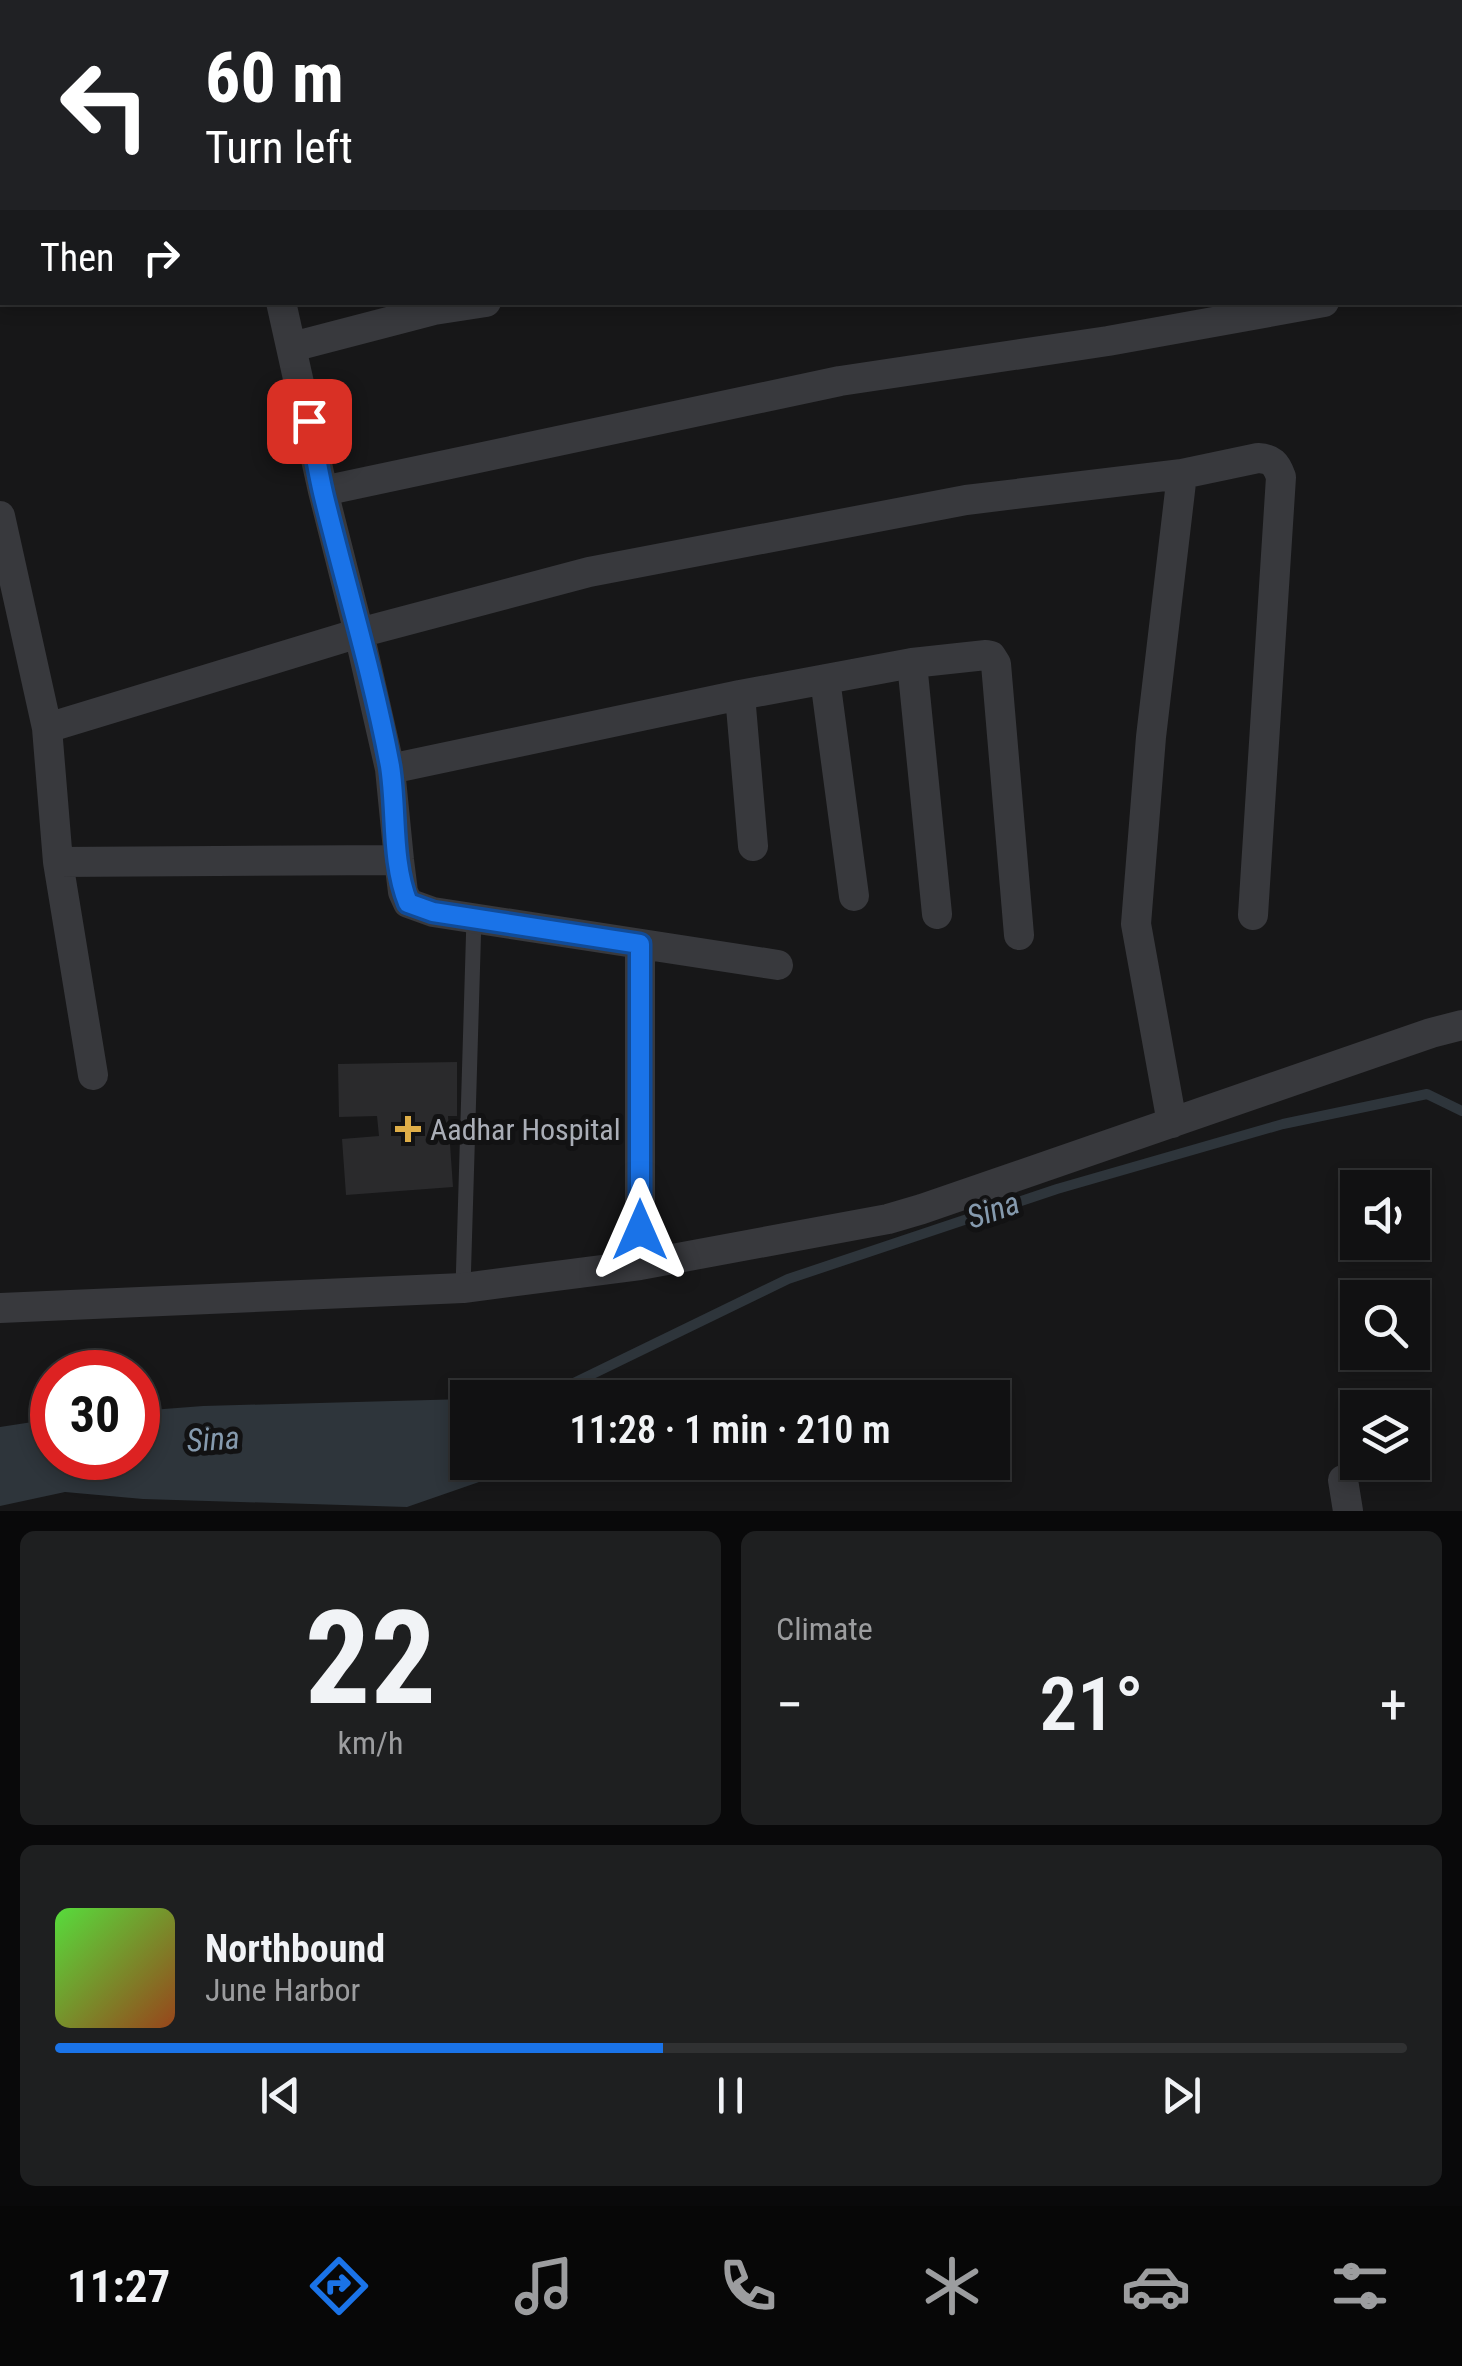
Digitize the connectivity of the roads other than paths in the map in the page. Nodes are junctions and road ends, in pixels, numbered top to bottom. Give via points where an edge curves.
1 (282, 305) edge
2 (466, 305) edge
3 (1308, 305) edge
4 (292, 347) junction
5 (1182, 474) junction
6 (323, 492) junction
7 (0, 516) edge
8 (359, 633) junction
9 (912, 663) junction
10 (825, 679) junction
11 (740, 695) junction
12 (46, 728) junction
13 (390, 768) junction
14 (753, 846) dead end
15 (399, 860) junction
16 (58, 862) junction
17 (854, 896) dead end
18 (937, 914) dead end
19 (1253, 915) dead end
20 (474, 918) junction
21 (1019, 935) dead end
22 (640, 944) junction
23 (778, 965) dead end
24 (1462, 1024) edge
25 (93, 1075) dead end
26 (1172, 1123) junction
27 (640, 1266) junction
28 (463, 1288) junction
29 (0, 1308) edge
30 (1344, 1480) dead end
31 (1348, 1511) edge

1 - 4 street
2 - 4 street
3 - 6 street via 840,381
4 - 6 street
5 - 8 street via 966,500 590,572
5 - 19 street via 1258,458 1270,459 1281,477
5 - 26 street via 1136,924
6 - 8 street
7 - 12 street
8 - 12 street
8 - 13 street
9 - 10 street
9 - 18 street
9 - 21 street via 986,654 995,660
10 - 11 street
10 - 17 street
11 - 13 street
11 - 14 street
12 - 16 street
13 - 15 street
15 - 16 street
15 - 20 street via 408,903
16 - 25 street
20 - 22 street
20 - 28 lane
22 - 23 street
22 - 27 street
24 - 26 street
26 - 27 street via 922,1210
27 - 28 street
28 - 29 street
30 - 31 street

